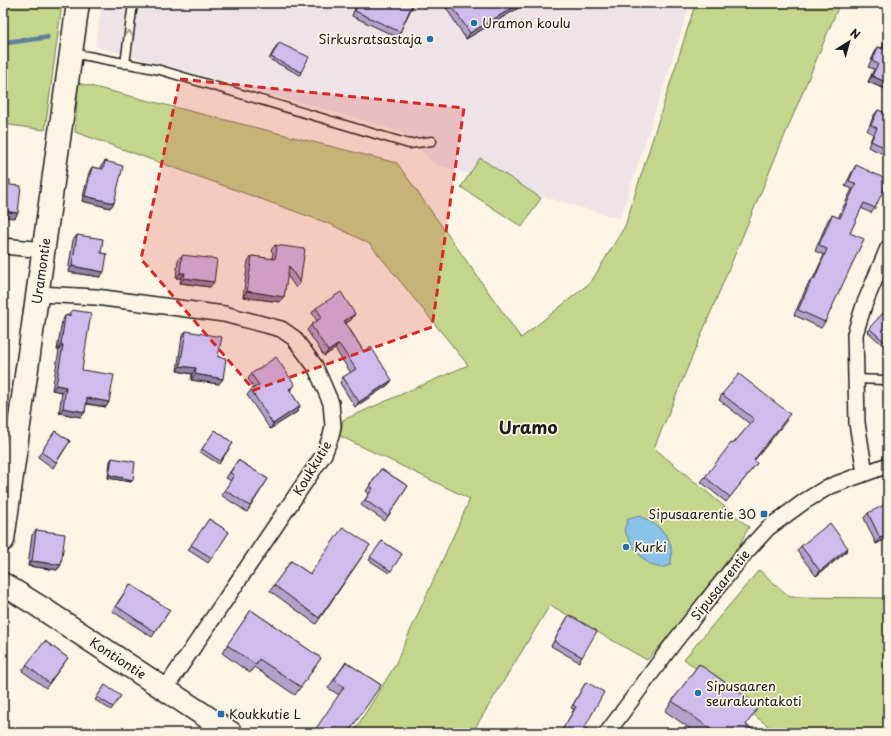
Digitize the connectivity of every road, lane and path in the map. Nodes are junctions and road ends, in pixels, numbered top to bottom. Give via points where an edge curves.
1 (78, 3) edge
2 (133, 3) edge
3 (71, 53) junction
4 (125, 64) junction
5 (432, 140) dead end
6 (3, 246) edge
7 (888, 248) edge
8 (44, 250) junction
9 (38, 294) junction
10 (855, 379) junction
11 (888, 384) edge
12 (888, 464) edge
13 (865, 473) junction
14 (3, 540) edge
15 (3, 584) edge
16 (165, 689) junction
17 (231, 733) edge
18 (607, 733) edge

1 - 3 street, Uramontie
4 -> 2 lane
3 - 4 lane
3 - 8 street, Uramontie
4 - 5 lane via 160,70 207,83 409,144
6 - 8 street
7 - 10 street via 855,334
8 - 9 street, Uramontie
9 - 14 street, Uramontie
9 - 16 street, Koukkutie via 96,297 224,314 281,329 294,338 315,366 331,403 333,426 324,454
10 - 11 lane via 884,380
10 - 13 street via 857,424
12 - 13 street, Sipusaarentie
13 - 18 street, Sipusaarentie via 828,487 768,528 675,641
15 - 16 street, Kontiontie
16 - 17 street, Kontiontie

